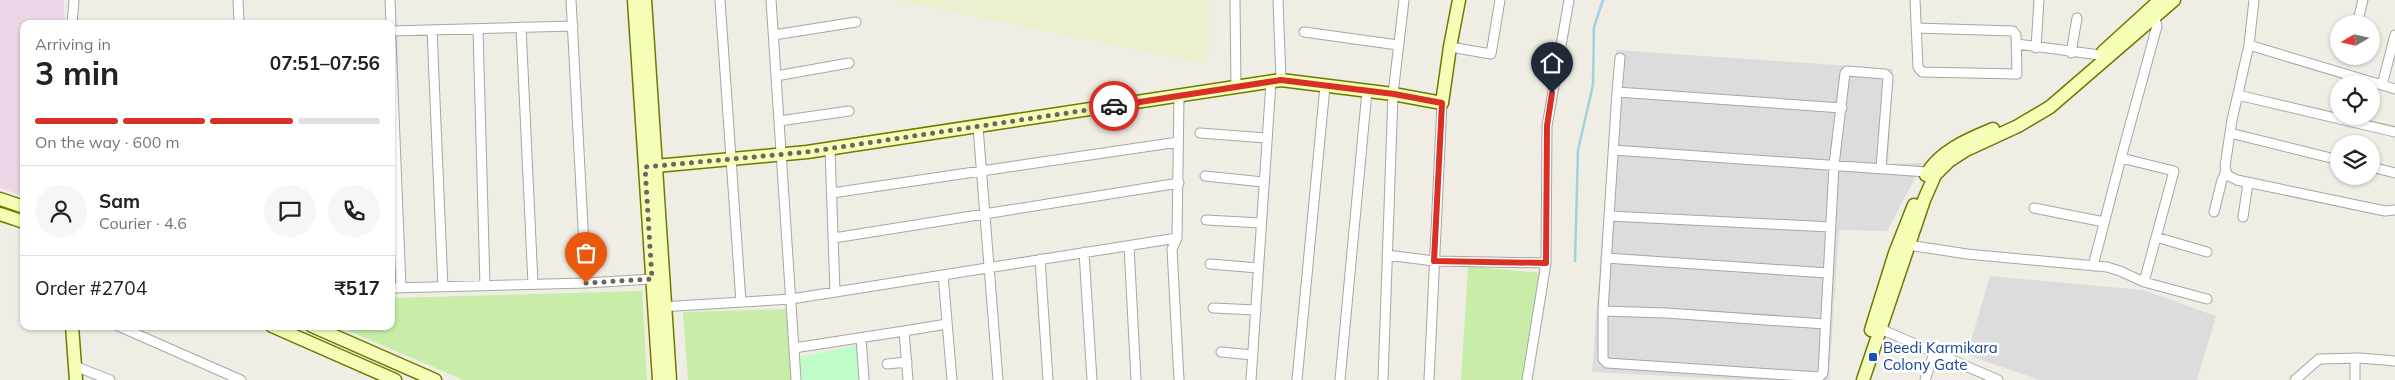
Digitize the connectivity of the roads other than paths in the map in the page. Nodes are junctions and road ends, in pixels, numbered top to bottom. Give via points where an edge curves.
1 (74, 0) edge
2 (238, 0) edge
3 (390, 0) edge
4 (571, 0) edge
5 (634, 0) edge
6 (645, 0) edge
7 (720, 0) edge
8 (771, 0) edge
9 (1234, 0) edge
10 (1278, 0) edge
11 (1403, 0) edge
12 (1459, 0) edge
13 (1500, 0) edge
14 (1569, 0) edge
15 (1915, 0) edge
16 (2040, 0) edge
17 (2160, 0) edge
18 (2174, 0) edge
19 (2254, 0) edge
20 (2363, 0) edge
21 (2359, 15) edge
22 (2077, 18) dead end
23 (2156, 18) junction
24 (72, 20) edge
25 (239, 20) edge
26 (391, 20) edge
27 (856, 22) dead end
28 (573, 26) junction
29 (521, 27) junction
30 (478, 28) junction
31 (1916, 28) junction
32 (432, 30) junction
33 (395, 31) edge
34 (1304, 32) dead end
35 (774, 35) junction
36 (2395, 35) edge
37 (2017, 44) junction
38 (1398, 45) junction
39 (2249, 45) junction
40 (1450, 47) junction
41 (2036, 48) junction
42 (2071, 53) junction
43 (2100, 55) junction
44 (1620, 58) dead end
45 (849, 63) dead end
46 (776, 76) junction
47 (1276, 81) junction
48 (2382, 85) junction
49 (1325, 86) junction
50 (1236, 87) junction
51 (2395, 89) edge
52 (1367, 91) junction
53 (1617, 92) junction
54 (1394, 94) junction
55 (2238, 94) junction
56 (1179, 96) junction
57 (1442, 103) junction
58 (1842, 108) junction
59 (849, 111) dead end
60 (779, 121) junction
61 (978, 127) junction
62 (2395, 132) edge
63 (1200, 133) dead end
64 (2230, 133) junction
65 (1266, 138) junction
66 (395, 139) edge
67 (1178, 142) junction
68 (830, 149) junction
69 (1613, 150) junction
70 (781, 154) junction
71 (2121, 158) junction
72 (2330, 158) edge
73 (732, 159) junction
74 (1834, 165) junction
75 (650, 167) junction
76 (1881, 168) junction
77 (2380, 170) edge
78 (981, 171) junction
79 (2226, 171) junction
80 (1927, 172) junction
81 (2395, 173) edge
82 (1205, 176) dead end
83 (1263, 182) junction
84 (1178, 183) junction
85 (2248, 183) junction
86 (832, 193) junction
87 (0, 199) edge
88 (20, 206) edge
89 (2034, 208) dead end
90 (2395, 210) edge
91 (2214, 212) dead end
92 (0, 214) edge
93 (984, 214) junction
94 (1609, 216) junction
95 (2243, 217) dead end
96 (1206, 220) dead end
97 (20, 221) edge
98 (2104, 222) junction
99 (1261, 223) junction
100 (1830, 227) junction
101 (2156, 237) junction
102 (834, 238) junction
103 (1177, 238) junction
104 (1908, 245) junction
105 (1129, 246) junction
106 (1084, 252) junction
107 (2206, 252) dead end
108 (1387, 255) junction
109 (1606, 258) junction
110 (1040, 259) junction
111 (1434, 261) junction
112 (1546, 263) junction
113 (1210, 264) dead end
114 (989, 266) junction
115 (2093, 266) junction
116 (1258, 268) junction
117 (1828, 273) junction
118 (943, 275) junction
119 (652, 279) junction
120 (2144, 282) junction
121 (586, 283) junction
122 (533, 284) junction
123 (485, 286) junction
124 (443, 287) junction
125 (395, 288) edge
126 (401, 288) junction
127 (835, 292) junction
128 (791, 299) junction
129 (2207, 299) dead end
130 (740, 302) junction
131 (659, 307) junction
132 (1213, 308) dead end
133 (1256, 310) junction
134 (1603, 311) junction
135 (947, 324) junction
136 (1825, 324) junction
137 (1877, 327) junction
138 (72, 330) edge
139 (127, 330) edge
140 (281, 330) edge
141 (321, 330) edge
142 (904, 331) junction
143 (861, 338) junction
144 (794, 348) junction
145 (1222, 352) dead end
146 (1934, 353) junction
147 (1253, 355) junction
148 (2355, 358) junction
149 (907, 362) junction
150 (2395, 362) edge
151 (887, 364) dead end
152 (75, 366) junction
153 (1993, 379) edge
154 (76, 380) edge
155 (110, 380) edge
156 (241, 380) edge
157 (395, 380) edge
158 (435, 380) edge
159 (659, 380) edge
160 (670, 380) edge
161 (796, 380) edge
162 (864, 380) edge
163 (908, 380) edge
164 (952, 380) edge
165 (998, 380) edge
166 (1048, 380) edge
167 (1092, 380) edge
168 (1136, 380) edge
169 (1179, 380) edge
170 (1251, 380) edge
171 (1297, 380) edge
172 (1340, 380) edge
173 (1383, 380) edge
174 (1429, 380) edge
175 (1527, 380) edge
176 (1855, 380) edge
177 (1863, 380) edge
178 (1925, 380) edge
179 (2296, 380) edge
180 (2355, 380) edge

1 - 24 street
2 - 25 street
3 - 26 street
4 - 28 street
5 - 75 street
6 - 75 street
7 - 73 street
8 - 35 street
9 - 50 street
10 - 47 street
11 - 38 street
12 - 40 street
13 - 40 street via 1491,54
14 - 112 street via 1547,126
15 - 31 street
16 - 41 street
17 - 43 street
18 - 23 street
19 - 39 street
20 - 21 street
22 - 42 street
23 - 71 street
23 - 104 street via 2050,107 1949,161 1936,175
27 - 35 street
28 - 29 street
28 - 121 street
29 - 30 street
29 - 122 street
30 - 32 street
30 - 123 street
31 - 37 street via 2013,31
31 - 37 street via 1918,66 1922,72 2015,75 2018,71
32 - 33 street
32 - 124 street
34 - 38 street
35 - 46 street
36 - 48 street
37 - 41 street
38 - 54 street
39 - 48 street
39 - 55 street
40 - 57 street
41 - 42 street
42 - 43 street
43 - 80 street via 2041,104 1969,139 1939,158
44 - 53 street
45 - 46 street
46 - 60 street
47 - 49 street
47 - 50 street
47 - 65 street
48 - 51 street
49 - 52 street
49 - 171 street
50 - 56 street
52 - 54 street
52 - 172 street
53 - 58 street
53 - 69 street
54 - 57 street
54 - 108 street
55 - 62 street
55 - 64 street
56 - 61 street
56 - 67 street
57 - 111 street
58 - 74 street
58 - 76 street via 1847,71 1885,74 1888,77
59 - 60 street
60 - 70 street
61 - 68 street
61 - 78 street
63 - 65 street
64 - 72 street
64 - 79 street
65 - 83 street
66 - 126 street
67 - 78 street
67 - 84 street
68 - 70 street
68 - 86 street
69 - 74 street
69 - 94 street
70 - 73 street
70 - 128 street
71 - 98 street
71 - 101 street via 2174,172
73 - 75 street
73 - 130 street
74 - 76 street
74 - 100 street
75 - 119 street
75 - 131 street
76 - 80 street
77 - 81 street
78 - 86 street
78 - 93 street
79 - 85 street via 2231,178
79 - 91 street
80 - 137 street via 1895,253
82 - 83 street
83 - 99 street
84 - 93 street
84 - 103 street
85 - 90 street via 2385,211
85 - 95 street
86 - 102 street
87 - 88 street
89 - 98 street
92 - 97 street
93 - 102 street
93 - 114 street
94 - 100 street
94 - 109 street
96 - 99 street
98 - 115 street
99 - 116 street
100 - 117 street
101 - 107 street
101 - 120 street
102 - 127 street
103 - 105 street
103 - 169 street via 1172,249
104 - 115 street
104 - 137 street
105 - 106 street
105 - 168 street
106 - 110 street
106 - 167 street
108 - 111 street
108 - 173 street
109 - 117 street
109 - 134 street
110 - 114 street
110 - 166 street
111 - 112 street
111 - 174 street
112 - 175 street
113 - 116 street
114 - 118 street
114 - 165 street
115 - 120 street via 2120,271
116 - 133 street
117 - 136 street
118 - 127 street
118 - 135 street
119 - 121 street
119 - 131 street
120 - 129 street
121 - 122 street
122 - 123 street
123 - 124 street
124 - 126 street
125 - 126 street
127 - 128 street
128 - 130 street
128 - 144 street
130 - 131 street
131 - 159 street
131 - 160 street
132 - 133 street
133 - 147 street
134 - 136 street
134 - 136 street via 1603,359 1607,363 1819,377 1823,373
135 - 142 street
135 - 164 street
137 - 146 street
137 - 176 street
137 - 177 street
138 - 152 street
139 - 156 street
140 - 157 street
141 - 158 street
142 - 143 street
142 - 149 street
143 - 144 street
143 - 162 street
144 - 161 street
145 - 147 street
146 - 153 street
146 - 178 street
147 - 170 street
148 - 150 street
148 - 179 street via 2319,359
148 - 180 street
149 - 151 street
149 - 163 street
152 - 154 street
152 - 155 street

